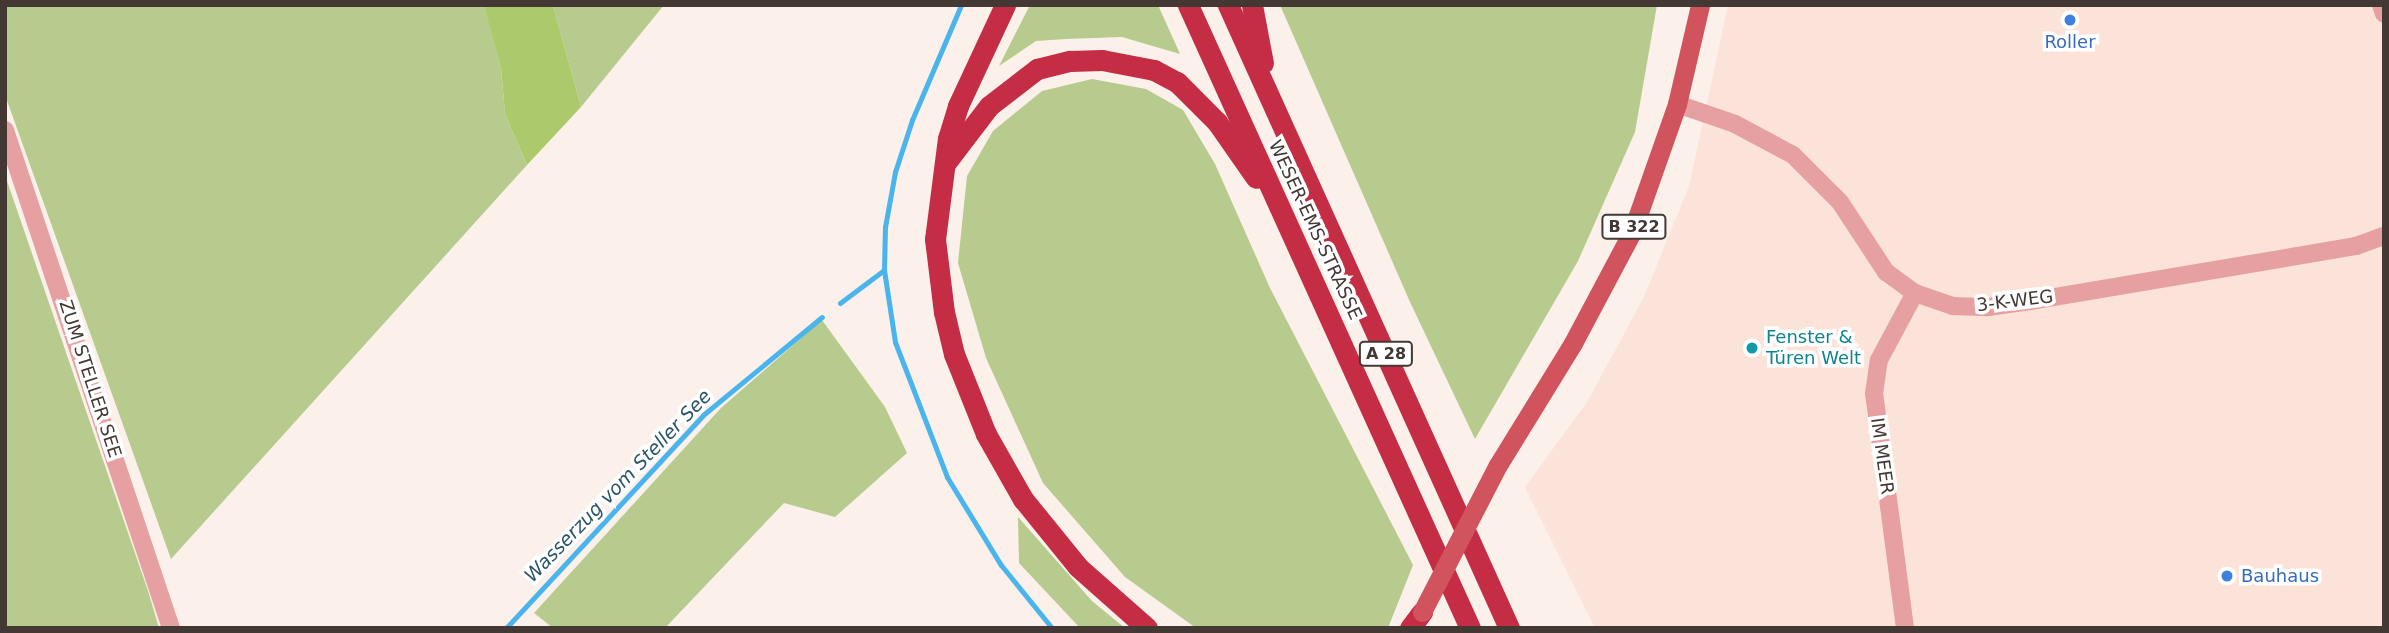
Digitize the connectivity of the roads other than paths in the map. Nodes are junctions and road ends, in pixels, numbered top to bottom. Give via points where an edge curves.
1 (1006, 5) edge
2 (1188, 5) edge
3 (1228, 5) edge
4 (1252, 5) edge
5 (1686, 5) edge
6 (1700, 5) edge
7 (2381, 5) edge
8 (2384, 14) edge
9 (1689, 53) junction
10 (1270, 100) junction
11 (1677, 104) junction
12 (5, 130) edge
13 (947, 161) junction
14 (1286, 220) junction
15 (2384, 236) edge
16 (1915, 293) junction
17 (1416, 623) edge
18 (172, 628) edge
19 (1147, 628) edge
20 (1470, 628) edge
21 (1509, 628) edge
22 (1905, 628) edge

1 - 13 highway via 958,106
2 - 14 highway, WESER-EMS-STRASSE / A 28
3 - 10 highway, WESER-EMS-STRASSE / A 28
4 - 10 highway
5 - 9 main road, B 322
6 - 9 main road, B 322
7 - 8 street
9 - 11 main road, B 322
10 - 21 highway, WESER-EMS-STRASSE / A 28
11 - 16 street, 3-K-WEG via 1735,124 1793,155 1840,202 1886,272
11 - 17 main road, B 322, bridge via 1632,232 1603,291 1498,465
12 - 18 street, ZUM STELLER SEE
13 - 14 highway via 989,106 1037,69 1070,61 1129,62 1177,82 1200,104
13 - 19 highway via 936,215 937,280 954,354 981,422 1002,464 1044,527 1078,567
14 - 20 highway, WESER-EMS-STRASSE / A 28
15 - 16 street, 3-K-WEG via 2356,246 1988,307 1953,306
16 - 22 street, IM MEER via 1879,360 1874,394

